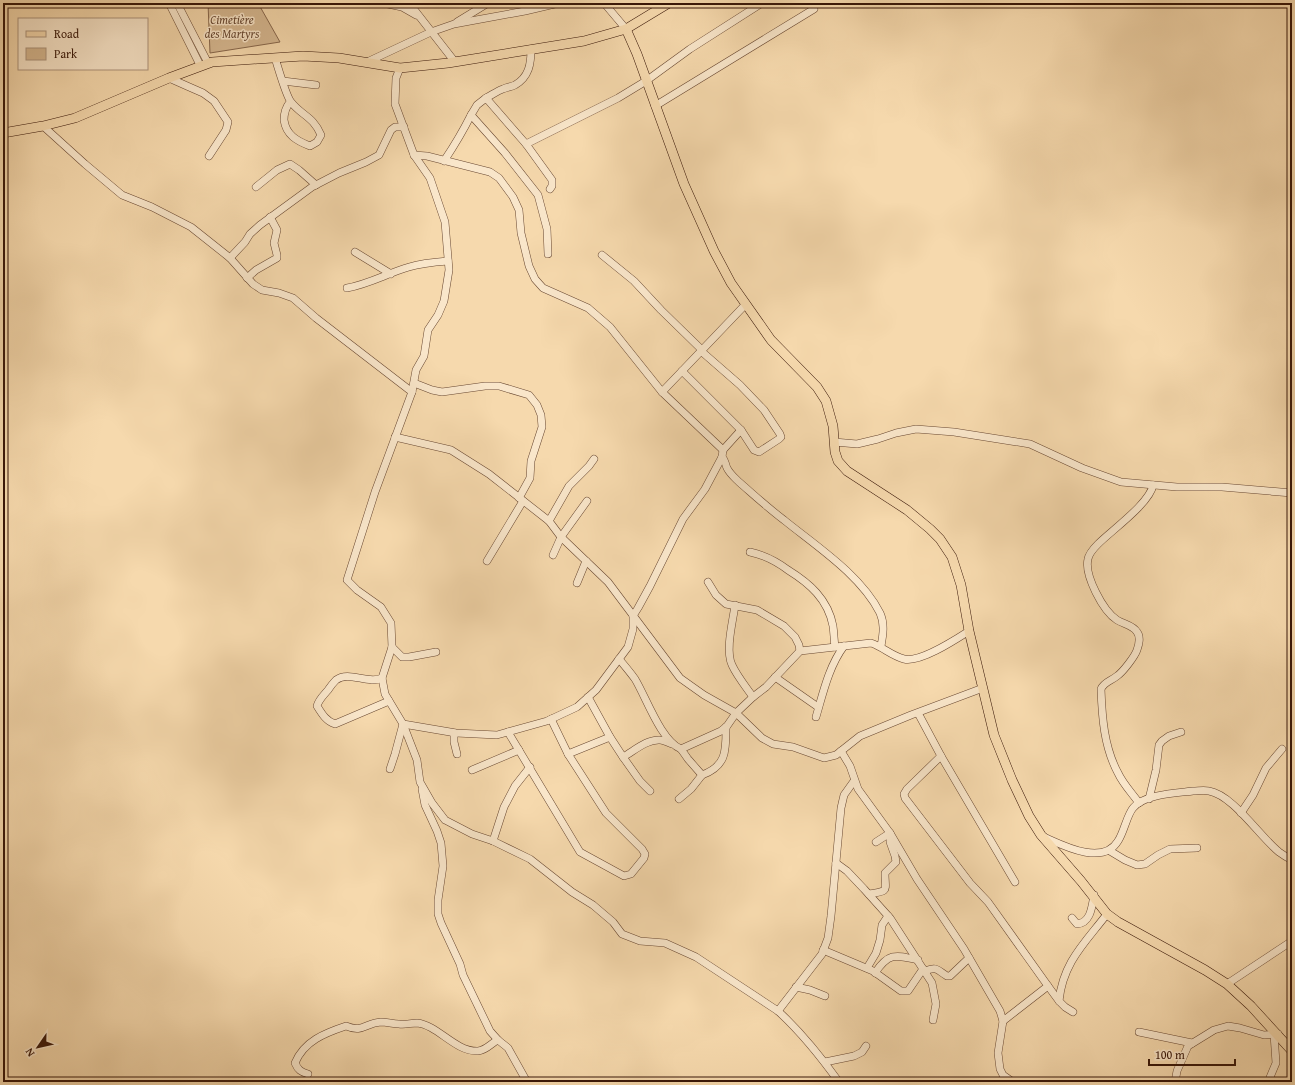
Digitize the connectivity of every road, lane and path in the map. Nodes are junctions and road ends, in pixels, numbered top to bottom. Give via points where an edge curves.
1 (169, 3) edge
2 (177, 3) edge
3 (383, 3) edge
4 (488, 3) edge
5 (559, 3) edge
6 (604, 3) edge
7 (669, 3) edge
8 (762, 3) edge
9 (810, 3) edge
10 (410, 4) edge
11 (420, 17) junction
12 (454, 24) junction
13 (626, 29) junction
14 (431, 32) junction
15 (531, 49) junction
16 (275, 58) junction
17 (367, 62) junction
18 (455, 62) junction
19 (204, 64) junction
20 (400, 68) junction
21 (169, 78) junction
22 (283, 81) junction
23 (646, 81) junction
24 (316, 85) dead end
25 (486, 98) junction
26 (290, 102) junction
27 (655, 106) junction
28 (471, 115) junction
29 (43, 126) junction
30 (404, 127) junction
31 (3, 133) edge
32 (526, 144) junction
33 (414, 155) junction
34 (209, 156) dead end
35 (444, 161) junction
36 (316, 185) junction
37 (256, 187) dead end
38 (550, 189) dead end
39 (270, 217) junction
40 (355, 252) dead end
41 (548, 254) dead end
42 (602, 255) dead end
43 (230, 258) junction
44 (448, 261) junction
45 (390, 274) junction
46 (247, 278) junction
47 (347, 288) dead end
48 (745, 305) junction
49 (702, 350) junction
50 (682, 371) junction
51 (414, 383) junction
52 (412, 392) junction
53 (662, 392) junction
54 (741, 430) junction
55 (395, 437) junction
56 (834, 442) junction
57 (722, 454) junction
58 (594, 459) dead end
59 (1154, 485) junction
60 (1292, 493) edge
61 (521, 499) junction
62 (587, 501) dead end
63 (549, 521) junction
64 (561, 537) junction
65 (750, 552) dead end
66 (552, 555) dead end
67 (487, 561) dead end
68 (586, 561) junction
69 (708, 582) dead end
70 (577, 583) dead end
71 (736, 605) junction
72 (633, 616) junction
73 (969, 631) junction
74 (844, 646) junction
75 (881, 646) junction
76 (392, 647) junction
77 (835, 647) junction
78 (800, 651) junction
79 (436, 652) dead end
80 (619, 659) junction
81 (775, 677) junction
82 (382, 678) junction
83 (983, 688) junction
84 (588, 697) junction
85 (753, 697) junction
86 (389, 701) junction
87 (818, 708) junction
88 (736, 713) junction
89 (918, 713) junction
90 (816, 717) dead end
91 (551, 719) junction
92 (403, 724) junction
93 (726, 727) junction
94 (508, 732) junction
95 (1181, 732) dead end
96 (454, 733) junction
97 (610, 737) junction
98 (674, 745) junction
99 (1282, 748) dead end
100 (681, 749) junction
101 (519, 750) junction
102 (841, 751) junction
103 (457, 754) dead end
104 (568, 754) junction
105 (941, 756) junction
106 (623, 757) junction
107 (530, 767) junction
108 (390, 769) dead end
109 (472, 770) dead end
110 (702, 775) junction
111 (854, 781) junction
112 (420, 782) junction
113 (650, 790) dead end
114 (679, 798) dead end
115 (1149, 799) junction
116 (1139, 803) junction
117 (1241, 813) junction
118 (890, 833) junction
119 (1041, 835) junction
120 (493, 841) junction
121 (876, 842) dead end
122 (1197, 848) dead end
123 (1110, 851) junction
124 (1292, 860) edge
125 (836, 863) junction
126 (1015, 882) dead end
127 (869, 894) junction
128 (1094, 895) junction
129 (1107, 914) junction
130 (888, 916) junction
131 (1072, 918) dead end
132 (1292, 941) edge
133 (823, 950) junction
134 (969, 958) junction
135 (918, 960) junction
136 (867, 968) junction
137 (924, 970) junction
138 (876, 973) junction
139 (1227, 984) junction
140 (1048, 986) junction
141 (796, 987) junction
142 (825, 996) dead end
143 (1059, 1001) junction
144 (778, 1012) junction
145 (1073, 1012) dead end
146 (932, 1020) dead end
147 (1003, 1021) junction
148 (1139, 1032) dead end
149 (1276, 1034) junction
150 (498, 1040) junction
151 (1192, 1043) junction
152 (866, 1046) dead end
153 (1292, 1051) edge
154 (825, 1062) junction
155 (308, 1074) dead end
156 (527, 1082) edge
157 (839, 1082) edge
158 (1013, 1082) edge
159 (1176, 1082) edge
160 (1268, 1082) edge

1 - 19 street
2 - 19 street
3 - 11 street via 402,7
4 - 12 street
5 - 12 street
6 - 13 street
7 - 13 main road
8 - 23 street via 690,49
9 - 27 street via 814,9
10 - 11 street
11 - 14 street
12 - 14 street
13 - 15 main road via 584,40
13 - 23 main road
14 - 17 street
14 - 18 street
15 - 18 main road
15 - 25 street via 529,70 522,80
16 - 17 main road via 303,56
16 - 19 main road
16 - 22 street
17 - 20 main road
18 - 20 main road
19 - 21 main road
20 - 30 street via 396,78 395,104
21 - 29 main road via 75,118
21 - 34 street via 203,93 214,101 228,122 226,130
22 - 24 street
22 - 26 street
23 - 27 main road
23 - 32 street via 618,98
25 - 28 street via 477,105
25 - 32 street
26 - 26 street via 318,127 321,135 318,142 310,146 300,142 285,127 284,116 286,106
27 - 48 main road via 684,184 714,251
28 - 35 street
28 - 41 street via 505,152 538,195 547,229
29 - 31 main road
29 - 43 street via 122,196 152,207 191,227
30 - 33 street
30 - 36 street via 395,127 391,130 379,155
32 - 38 street via 552,180
33 - 35 street
33 - 44 street via 430,178 445,222
35 - 53 street via 490,172 499,178 519,210 521,233 535,279 543,288 588,308 610,327
36 - 37 street via 290,164 277,170
36 - 39 street
39 - 43 street via 250,234
39 - 46 street via 277,230 274,243 277,258
40 - 45 street
42 - 49 street via 634,280
43 - 46 street
44 - 45 street via 423,263
44 - 51 street via 444,301 428,330 424,356 416,370
45 - 47 street via 360,286
46 - 52 street via 262,290 293,298
48 - 49 street
48 - 56 main road via 771,340 817,387 830,412
49 - 50 street
49 - 54 street via 764,410 781,437 758,452
50 - 53 street
50 - 54 street
51 - 52 street
51 - 61 street via 442,392 499,386 529,395 537,405 542,427 530,478
52 - 55 street
53 - 57 street
54 - 57 street
55 - 61 street via 452,450 490,474
55 - 76 street via 347,580 381,607 391,623
56 - 59 street via 857,444 916,429 954,432 1030,444 1082,468 1121,482
56 - 73 main road via 838,461 847,471 907,510 940,539 952,557 961,584
57 - 72 street via 704,489 683,519
57 - 75 street via 731,474 848,572 869,596 880,614 884,631
58 - 63 street via 569,486
59 - 60 street
59 - 116 street via 1138,507 1092,551 1087,569 1097,595 1117,620 1138,633 1140,641 1136,652 1117,676 1101,689 1103,724 1111,759 1118,774
61 - 63 street
61 - 67 street
62 - 64 street
63 - 64 street
64 - 66 street
64 - 68 street
65 - 77 street via 773,560 805,580 818,593 832,624
68 - 70 street
68 - 72 street via 608,582
69 - 71 street via 716,595 726,604
71 - 78 street via 757,610 784,626 795,637
71 - 85 street via 729,652 731,664
72 - 80 street via 633,629 628,647
72 - 88 street via 680,678 704,696
73 - 75 street via 946,646 919,658 906,659 892,654
73 - 83 main road
74 - 75 street via 871,643
74 - 77 street
74 - 87 street via 835,661
76 - 79 street via 402,656 409,657
76 - 82 street
77 - 78 street
78 - 81 street
80 - 84 street
80 - 98 street via 634,678 656,721
81 - 85 street
81 - 87 street
82 - 86 street via 384,694
82 - 86 street via 370,680 342,677 336,680 317,706 329,722 335,724
83 - 89 street
83 - 119 main road via 994,735 1012,780
84 - 91 street via 577,707
84 - 97 street
85 - 88 street
86 - 92 street
87 - 90 street
88 - 93 street
88 - 102 street via 762,738 773,744 793,747 824,758
89 - 102 street via 860,736
89 - 105 street
91 - 94 street
91 - 104 street
92 - 96 street
92 - 108 street
92 - 112 street via 417,760
93 - 100 street
93 - 110 street via 726,750 720,763 714,770
94 - 96 street via 496,735
94 - 101 street
95 - 115 street via 1169,736 1159,745
96 - 103 street
97 - 104 street
97 - 106 street
98 - 100 street
98 - 106 street via 653,740
99 - 117 street via 1266,768
100 - 110 street
101 - 107 street
101 - 109 street
102 - 111 street via 850,766
104 - 107 street via 606,813 645,854 631,874 624,876 580,852
105 - 126 street
105 - 140 street via 907,789 905,798 970,883 988,902
106 - 113 street via 640,781
107 - 120 street via 515,786 504,807
110 - 114 street via 691,789
111 - 118 street
111 - 125 street via 844,795
112 - 120 street via 445,820 472,834
112 - 150 street via 425,805 441,843 443,866 438,914 441,924 490,1031
115 - 116 street
115 - 117 street via 1166,793 1208,790 1229,802
116 - 123 street via 1133,808 1118,842
117 - 124 street via 1279,852
118 - 121 street
118 - 127 street via 896,862 885,873 885,890
118 - 134 street
119 - 123 street via 1068,847 1096,854
119 - 128 main road
120 - 144 street via 530,859 572,892 592,904 613,922 622,934 640,941 665,943 690,954
122 - 123 street via 1170,849 1145,864 1137,865
125 - 127 street
125 - 133 street via 828,938
127 - 130 street
128 - 129 main road
128 - 131 street via 1088,917 1077,924
129 - 139 main road
129 - 143 street via 1078,949 1060,986
130 - 135 street
130 - 136 street via 882,925 876,953
132 - 139 street
133 - 136 street
133 - 141 street
134 - 137 street via 950,976 934,968
134 - 147 street via 1000,1011
135 - 137 street
135 - 138 street via 894,956 881,965
136 - 138 street
137 - 138 street via 908,991 901,991
137 - 146 street via 932,983 936,1004
139 - 149 main road
140 - 143 street
140 - 147 street
141 - 142 street
141 - 144 street
143 - 145 street
144 - 154 street
147 - 158 street via 998,1053 1000,1069 1003,1075
148 - 151 street
149 - 151 street via 1264,1035 1228,1026 1214,1030
149 - 153 main road
149 - 160 street via 1276,1063
150 - 155 street via 488,1048 478,1051 451,1042 418,1023 400,1025 383,1022 354,1030 346,1026 317,1038 302,1050 295,1063 297,1068
150 - 156 street via 508,1048
151 - 159 street via 1188,1046 1177,1071
152 - 154 street via 862,1052 854,1056
154 - 157 street

